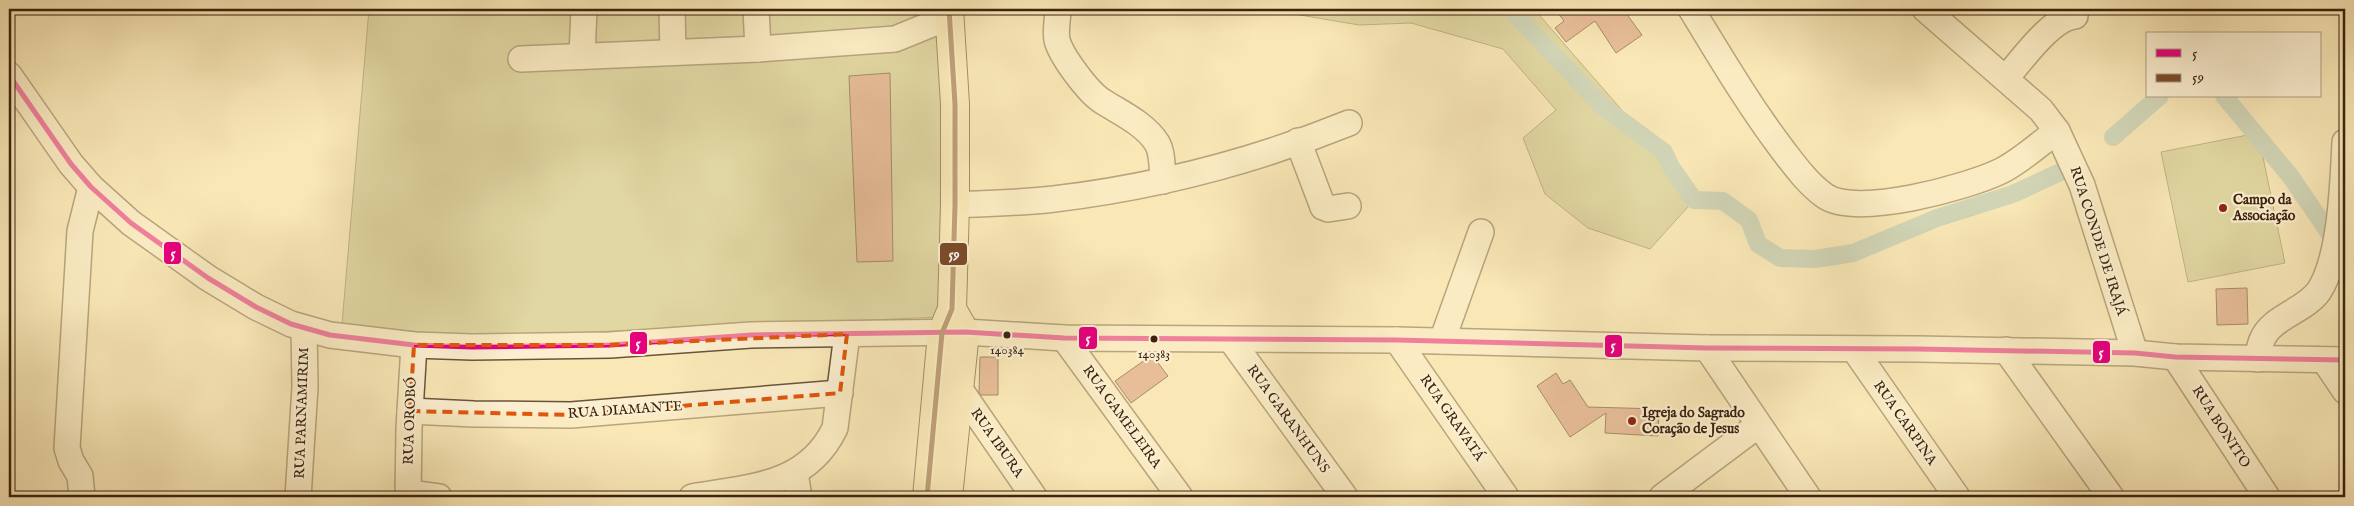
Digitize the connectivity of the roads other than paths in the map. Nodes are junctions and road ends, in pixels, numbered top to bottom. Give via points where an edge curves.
1 (584, 9) edge
2 (672, 9) edge
3 (756, 9) edge
4 (1058, 9) edge
5 (1691, 9) edge
6 (1925, 9) edge
7 (949, 13) edge
8 (2075, 16) dead end
9 (758, 49) junction
10 (673, 52) junction
11 (582, 56) junction
12 (521, 59) dead end
13 (9, 75) edge
14 (2006, 78) junction
15 (1349, 123) dead end
16 (2057, 131) junction
17 (1298, 141) junction
18 (2345, 142) edge
19 (1163, 181) junction
20 (91, 187) junction
21 (955, 205) junction
22 (1348, 206) dead end
23 (1481, 232) dead end
24 (953, 325) junction
25 (304, 328) junction
26 (848, 334) junction
27 (1064, 338) junction
28 (1231, 340) junction
29 (1397, 340) junction
30 (1442, 341) junction
31 (414, 345) junction
32 (1707, 348) junction
33 (1854, 349) junction
34 (2006, 350) junction
35 (2135, 353) junction
36 (2176, 357) junction
37 (2258, 359) junction
38 (2335, 360) edge
39 (959, 388) junction
40 (2345, 391) edge
41 (840, 393) junction
42 (410, 411) junction
43 (1758, 426) junction
44 (795, 473) junction
45 (409, 495) edge
46 (82, 497) edge
47 (298, 497) edge
48 (439, 497) edge
49 (692, 497) edge
50 (799, 497) edge
51 (927, 497) edge
52 (948, 497) edge
53 (1034, 497) edge
54 (1180, 497) edge
55 (1344, 497) edge
56 (1506, 497) edge
57 (1662, 497) edge
58 (1808, 497) edge
59 (1957, 497) edge
60 (2111, 497) edge
61 (2267, 497) edge

1 - 11 street
2 - 10 street
3 - 9 street
4 - 19 street via 1056,36 1066,58 1086,87 1102,101 1118,108 1153,138 1160,150
5 - 16 street via 1760,120 1798,170 1827,197 1845,203 1895,202 1988,176 2009,166
6 - 14 street, RUA CONDE DE IRAJÁ
7 - 9 street via 895,39
7 - 21 main road via 955,104
8 - 14 street via 2055,24
9 - 10 street
10 - 11 street
11 - 12 street
13 - 20 street via 71,164
14 - 16 street, RUA CONDE DE IRAJÁ via 2041,110
15 - 17 street
16 - 35 street, RUA CONDE DE IRAJÁ via 2082,185
17 - 19 street
17 - 22 street via 1323,207
18 - 37 street via 2336,237 2323,284 2309,302 2267,331
19 - 21 street via 1052,199
20 - 25 street via 131,223 208,278 256,307
20 - 46 street via 80,231 67,448 67,454 80,476
21 - 24 main road
23 - 30 street
24 - 26 street
24 - 27 street
24 - 39 main road
24 - 51 main road
25 - 31 street via 330,335
25 - 47 street, RUA PARNAMIRIM via 305,387
26 - 31 street via 751,335 610,345
26 - 41 street
27 - 28 street
27 - 54 street, RUA GAMELEIRA
28 - 29 street
28 - 55 street, RUA GARANHUNS
29 - 30 street
29 - 56 street, RUA GRAVATÁ
30 - 32 street
31 - 42 street, RUA OROBÓ
32 - 33 street
32 - 43 street
33 - 34 street
33 - 59 street, RUA CARPINA
34 - 35 street
34 - 60 street
35 - 36 street
36 - 37 street
36 - 61 street, RUA BONITO
37 - 38 street
38 - 40 street
39 - 52 main road
39 - 53 street, RUA IBURA
41 - 42 street, RUA DIAMANTE via 571,415
41 - 44 street via 829,439
42 - 45 street, RUA OROBÓ
43 - 57 street
43 - 58 street
44 - 49 street via 775,482
44 - 50 street
45 - 48 street

